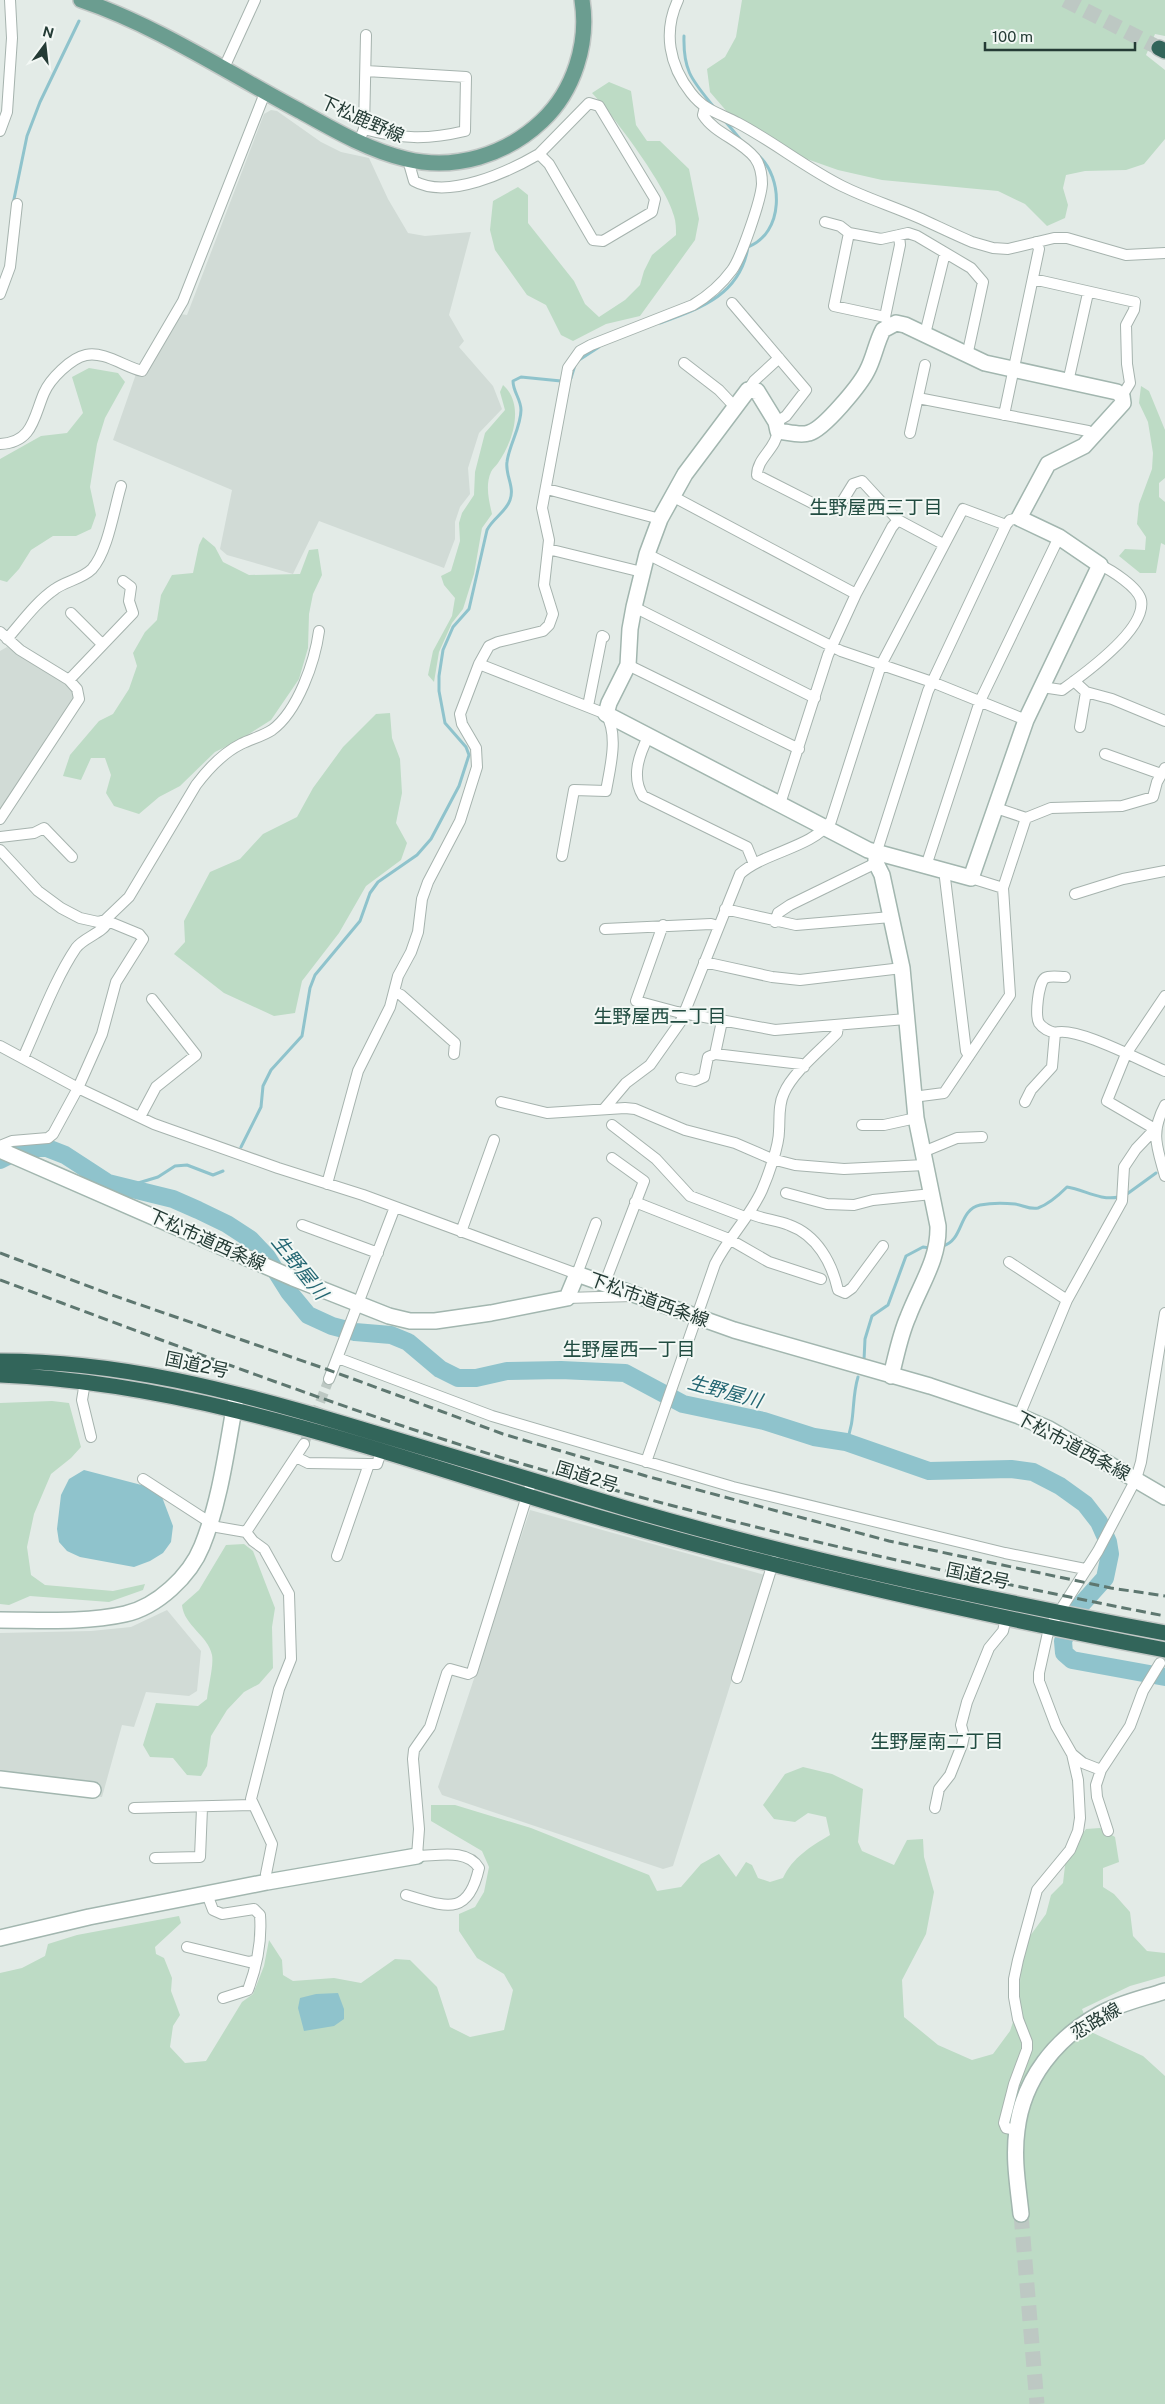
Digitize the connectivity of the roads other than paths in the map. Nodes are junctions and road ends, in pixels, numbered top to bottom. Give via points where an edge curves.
1 (10, 0) edge
2 (81, 0) edge
3 (255, 0) edge
4 (582, 0) edge
5 (678, 0) edge
6 (366, 35) dead end
7 (223, 70) junction
8 (366, 71) junction
9 (265, 93) junction
10 (705, 107) junction
11 (0, 131) edge
12 (361, 136) junction
13 (539, 154) junction
14 (408, 160) junction
15 (17, 204) dead end
16 (825, 222) dead end
17 (849, 233) junction
18 (899, 235) junction
19 (1036, 242) junction
20 (945, 253) junction
21 (1165, 253) edge
22 (1033, 279) junction
23 (1088, 293) junction
24 (0, 294) edge
25 (732, 303) dead end
26 (887, 322) junction
27 (924, 334) junction
28 (968, 356) junction
29 (779, 358) junction
30 (684, 363) dead end
31 (925, 365) dead end
32 (1014, 371) junction
33 (1068, 382) junction
34 (748, 390) junction
35 (1122, 396) junction
36 (918, 398) junction
37 (735, 407) junction
38 (1004, 415) junction
39 (777, 426) junction
40 (910, 433) dead end
41 (1095, 435) junction
42 (0, 444) edge
43 (121, 486) dead end
44 (547, 489) junction
45 (672, 496) junction
46 (660, 519) junction
47 (898, 520) junction
48 (1013, 521) junction
49 (1059, 537) junction
50 (943, 544) junction
51 (548, 550) junction
52 (647, 554) junction
53 (1100, 565) junction
54 (642, 572) junction
55 (123, 581) dead end
56 (856, 594) junction
57 (634, 607) junction
58 (72, 613) dead end
59 (319, 631) dead end
60 (4, 636) edge
61 (604, 636) dead end
62 (102, 644) junction
63 (832, 647) junction
64 (479, 664) junction
65 (628, 665) junction
66 (881, 665) junction
67 (69, 680) junction
68 (1074, 681) junction
69 (932, 682) junction
70 (1042, 686) junction
71 (1086, 692) junction
72 (815, 698) junction
73 (980, 701) junction
74 (588, 706) junction
75 (606, 714) junction
76 (1026, 720) junction
77 (1165, 721) edge
78 (1080, 727) dead end
79 (648, 737) junction
80 (798, 750) junction
81 (1105, 754) dead end
82 (1163, 771) edge
83 (780, 804) junction
84 (996, 808) junction
85 (1026, 818) junction
86 (0, 819) edge
87 (826, 828) junction
88 (0, 837) edge
89 (0, 850) edge
90 (562, 856) dead end
91 (72, 857) dead end
92 (876, 858) junction
93 (754, 864) junction
94 (926, 866) junction
95 (1165, 871) edge
96 (946, 872) junction
97 (971, 878) junction
98 (1003, 888) junction
99 (1075, 894) dead end
100 (725, 909) junction
101 (891, 917) junction
102 (106, 921) junction
103 (775, 922) junction
104 (663, 925) junction
105 (718, 926) junction
106 (605, 928) dead end
107 (704, 962) junction
108 (902, 968) junction
109 (1064, 977) dead end
110 (395, 992) junction
111 (1165, 996) edge
112 (152, 1000) dead end
113 (685, 1013) junction
114 (906, 1019) junction
115 (722, 1020) junction
116 (838, 1026) junction
117 (1055, 1033) junction
118 (0, 1046) edge
119 (454, 1054) dead end
120 (715, 1054) junction
121 (1126, 1054) junction
122 (969, 1056) junction
123 (23, 1058) junction
124 (804, 1067) junction
125 (1165, 1071) edge
126 (682, 1078) dead end
127 (78, 1088) junction
128 (913, 1097) junction
129 (501, 1102) dead end
130 (1025, 1102) dead end
131 (1165, 1105) edge
132 (604, 1109) junction
133 (140, 1117) junction
134 (916, 1118) junction
135 (612, 1125) dead end
136 (862, 1125) dead end
137 (1155, 1129) junction
138 (982, 1137) dead end
139 (494, 1140) dead end
140 (1, 1149) edge
141 (612, 1158) dead end
142 (772, 1159) junction
143 (924, 1159) junction
144 (1165, 1176) edge
145 (328, 1184) junction
146 (786, 1193) dead end
147 (932, 1194) junction
148 (635, 1202) junction
149 (395, 1207) junction
150 (747, 1215) junction
151 (596, 1223) dead end
152 (302, 1225) dead end
153 (460, 1232) junction
154 (729, 1239) junction
155 (883, 1246) dead end
156 (378, 1253) junction
157 (1009, 1262) dead end
158 (577, 1274) junction
159 (821, 1278) dead end
160 (604, 1285) junction
161 (638, 1296) junction
162 (567, 1298) junction
163 (1067, 1300) junction
164 (358, 1305) junction
165 (1165, 1313) edge
166 (696, 1317) junction
167 (338, 1358) junction
168 (0, 1360) edge
169 (0, 1374) edge
170 (891, 1376) junction
171 (329, 1378) tunnel mouth
172 (85, 1382) junction
173 (237, 1393) junction
174 (234, 1410) junction
175 (1019, 1416) junction
176 (91, 1437) dead end
177 (304, 1444) tunnel mouth
178 (381, 1452) junction
179 (296, 1457) junction
180 (646, 1462) junction
181 (369, 1464) junction
182 (142, 1479) dead end
183 (1136, 1479) junction
184 (532, 1480) junction
185 (527, 1495) junction
186 (1165, 1498) edge
187 (210, 1522) junction
188 (246, 1532) junction
189 (776, 1549) junction
190 (337, 1556) dead end
191 (773, 1565) junction
192 (1085, 1569) junction
193 (1062, 1614) junction
194 (1006, 1618) junction
195 (0, 1620) edge
196 (1055, 1629) junction
197 (1165, 1633) edge
198 (1157, 1666) edge
199 (736, 1678) dead end
200 (1072, 1754) junction
201 (1101, 1770) junction
202 (0, 1779) edge
203 (93, 1790) dead end
204 (252, 1805) junction
205 (134, 1808) dead end
206 (202, 1808) junction
207 (935, 1808) dead end
208 (1108, 1831) dead end
209 (417, 1856) junction
210 (155, 1858) dead end
211 (267, 1882) junction
212 (207, 1894) junction
213 (406, 1895) dead end
214 (0, 1938) edge
215 (187, 1947) dead end
216 (254, 1961) junction
217 (1165, 1991) edge
218 (223, 1998) dead end
219 (1017, 2130) junction
220 (1021, 2214) tunnel mouth

1 - 11 street via 12,38 7,112
2 - 7 main road, 下松鹿野線 via 138,23
3 - 7 street
4 - 14 main road, 下松鹿野線 via 583,40 566,90 552,113 531,132 475,160 444,163
5 - 10 street via 670,25 671,54 691,93
6 - 8 street
7 - 9 main road, 下松鹿野線
8 - 12 street
8 - 12 street via 466,77 465,131 438,138
9 - 12 main road, 下松鹿野線
9 - 42 street via 183,301 142,371 87,354 74,360 44,392 28,432 9,443
10 - 19 street via 718,116 737,122 843,187 972,242 993,248
10 - 44 street via 703,114 707,122 746,149 756,159 761,173 760,195 738,261 719,285 693,305 591,345 573,358 568,368
12 - 14 main road, 下松鹿野線
13 - 13 street via 593,240 603,241 652,212 655,199 599,106 589,103
13 - 14 street via 493,175 439,188 424,187 414,181
15 - 24 street via 10,267
16 - 17 street via 840,226
17 - 18 street via 881,239
17 - 26 street via 834,306
18 - 20 street via 917,236
18 - 26 street
19 - 21 street via 1067,238 1126,254
19 - 22 street via 1039,250
20 - 27 street
20 - 28 street via 971,268 983,282
22 - 23 street
22 - 32 street
23 - 33 street
23 - 35 street via 1135,302 1126,325 1130,383
25 - 29 street
26 - 27 street via 905,325
26 - 39 street via 861,382 820,427 801,434
27 - 28 street
28 - 32 street
29 - 34 street
29 - 39 street via 806,390
30 - 37 street
31 - 36 street
32 - 33 street
32 - 38 street
33 - 35 street via 1117,392
34 - 37 street
34 - 39 street via 757,391
35 - 41 street via 1123,403
36 - 38 street
36 - 40 street
37 - 45 street
38 - 41 street
39 - 47 street via 774,446 757,467 757,475 828,511 837,510 853,484 862,481
41 - 48 street via 1084,446 1048,464
43 - 60 street via 105,542 92,568 85,575 55,589
44 - 46 street
44 - 51 street via 542,508
45 - 46 street
45 - 56 street
46 - 52 street
47 - 50 street
47 - 56 street
48 - 49 street
48 - 50 street via 963,509
48 - 69 street
49 - 53 street
49 - 73 street
50 - 66 street
51 - 54 street
51 - 64 street via 544,575 553,614 549,625 536,634 489,646
52 - 54 street
52 - 63 street
53 - 68 street via 1120,577 1138,593 1141,601 1130,630 1110,652
53 - 70 street
54 - 57 street
55 - 62 street via 131,587 129,601 133,613
56 - 63 street
57 - 65 street
57 - 72 street
58 - 62 street
59 - 102 street via 312,667 287,712 273,729 240,744 208,770 129,897
60 - 67 street
61 - 74 street
62 - 67 street
63 - 66 street
63 - 72 street
64 - 74 street
64 - 110 street via 460,714 476,748 477,767 460,821 428,882 422,899 418,932 398,976
65 - 75 street
65 - 80 street
66 - 69 street
66 - 87 street
67 - 86 street via 77,689 79,699
68 - 70 street via 1062,690
68 - 71 street
69 - 73 street
69 - 92 street
70 - 76 street
71 - 77 street
71 - 78 street
72 - 80 street
73 - 76 street
73 - 94 street
74 - 75 street
75 - 79 street
75 - 90 street via 612,723 606,791 574,790
76 - 84 street
79 - 83 street
79 - 93 street via 638,757 638,788 643,796 747,846
80 - 83 street
81 - 82 street
82 - 85 street via 1153,798 1122,806 1051,808
83 - 87 street
84 - 85 street
84 - 97 street
85 - 98 street
87 - 92 street
87 - 93 street
88 - 91 street via 34,833 44,828
89 - 102 street via 38,890 61,908 80,918
92 - 94 street
92 - 101 street
92 - 103 street via 790,905 778,913
93 - 100 street via 740,874
94 - 96 street
95 - 99 street via 1123,879
96 - 97 street
96 - 122 street
97 - 98 street
98 - 122 street via 1010,995
100 - 103 street
100 - 105 street
101 - 103 street via 796,925
101 - 108 street
102 - 123 street via 106,927 78,946
102 - 127 street via 139,934 143,939 116,982 102,1034
104 - 105 street
104 - 106 street
104 - 113 street via 636,1001
105 - 107 street
107 - 108 street via 800,980
107 - 113 street
108 - 114 street
109 - 117 street via 1050,976 1041,984 1037,1016 1040,1025
110 - 119 street via 455,1043
110 - 145 street via 358,1071
111 - 121 street
112 - 133 street via 196,1055 156,1087
113 - 115 street
113 - 132 street via 650,1065 626,1083
114 - 116 street
114 - 128 street
115 - 116 street via 774,1030
115 - 120 street
116 - 124 street via 837,1033
117 - 121 street via 1062,1030 1075,1033
117 - 130 street via 1052,1067 1031,1090
118 - 123 street
120 - 124 street via 801,1064
120 - 126 street via 708,1057 704,1077 695,1081
121 - 125 street
121 - 137 street via 1107,1101
122 - 128 street via 944,1093
123 - 127 street
124 - 142 street via 784,1094
127 - 133 street
127 - 140 street via 48,1138 12,1141
128 - 134 street
129 - 132 street via 547,1112
131 - 137 street
132 - 142 street via 635,1110 685,1130 735,1143
133 - 145 street
134 - 136 street via 884,1125
134 - 143 street
135 - 150 street via 656,1159 690,1196
137 - 144 street
137 - 163 street via 1124,1167 1122,1201
138 - 143 street via 957,1138
139 - 153 street
140 - 164 street, 下松市道西条線
141 - 148 street via 644,1181
142 - 143 street via 795,1165 844,1169
142 - 150 street via 763,1187
143 - 147 street
145 - 149 street
146 - 147 street via 827,1204 854,1205
147 - 170 street via 938,1226 935,1257 907,1317
148 - 154 street
148 - 160 street
149 - 153 street
149 - 156 street
150 - 154 street
150 - 155 street via 790,1225 811,1240 833,1270 838,1290 845,1293
151 - 158 street
152 - 156 street
153 - 158 street
154 - 159 street via 769,1262
154 - 166 street via 715,1264
156 - 164 street
157 - 163 street
158 - 160 street, 下松市道西条線
158 - 162 street, 下松市道西条線
160 - 161 street, 下松市道西条線
161 - 162 street
161 - 166 street, 下松市道西条線
162 - 164 street, 下松市道西条線 via 435,1321 410,1321
163 - 175 street
164 - 167 street
165 - 183 street
166 - 170 street, 下松市道西条線
166 - 180 street
167 - 171 street
167 - 180 street via 492,1416
168 - 173 highway, 国道2号 via 89,1365
169 - 172 highway, 国道2号
170 - 175 street, 下松市道西条線
172 - 174 highway, 国道2号
172 - 176 street via 82,1400
173 - 174 street
173 - 184 highway, 国道2号
174 - 178 highway, 国道2号
174 - 187 street
175 - 183 street, 下松市道西条線 via 1049,1429
177 - 179 street
178 - 181 street via 377,1464
178 - 185 highway, 国道2号
179 - 181 street via 308,1463
179 - 188 street
180 - 192 street via 875,1522
181 - 190 street
182 - 187 street
183 - 186 street, 下松市道西条線
183 - 192 street
184 - 185 street
184 - 189 highway, 国道2号
185 - 191 highway, 国道2号
185 - 209 street via 472,1672 468,1674 450,1669 447,1673 430,1727 414,1750 419,1829
187 - 188 street via 217,1527
187 - 195 street via 190,1568 174,1586 127,1614 98,1618
188 - 204 street via 264,1550 288,1594 291,1659 279,1689 252,1786
189 - 191 street
189 - 193 highway, 国道2号
191 - 194 highway, 国道2号
191 - 199 street
192 - 193 street
193 - 196 street
193 - 197 highway, 国道2号
194 - 196 highway, 国道2号
194 - 207 street via 1003,1631 989,1648 967,1702 961,1725 962,1745 950,1775 939,1789
196 - 198 highway, 国道2号 via 1075,1633
196 - 200 street via 1039,1681 1056,1726
198 - 201 street via 1130,1726
200 - 201 street via 1083,1763
200 - 219 street via 1081,1803 1078,1831 1070,1850 1037,1890 1014,1979 1018,2019 1027,2049 1004,2123 1006,2128
201 - 208 street via 1096,1785 1097,1797
202 - 203 street
204 - 206 street
204 - 211 street via 272,1844
205 - 206 street
206 - 210 street via 200,1857
209 - 211 street
209 - 213 street via 468,1857 479,1868 476,1885 469,1897 442,1905
211 - 212 street
212 - 214 street
212 - 216 street via 213,1910 222,1914 254,1910 260,1915 259,1952
215 - 216 street
216 - 218 street via 256,1969 248,1990
217 - 219 street, 恋路線 via 1102,2013 1077,2028 1052,2050 1030,2085
219 - 220 street, 恋路線

